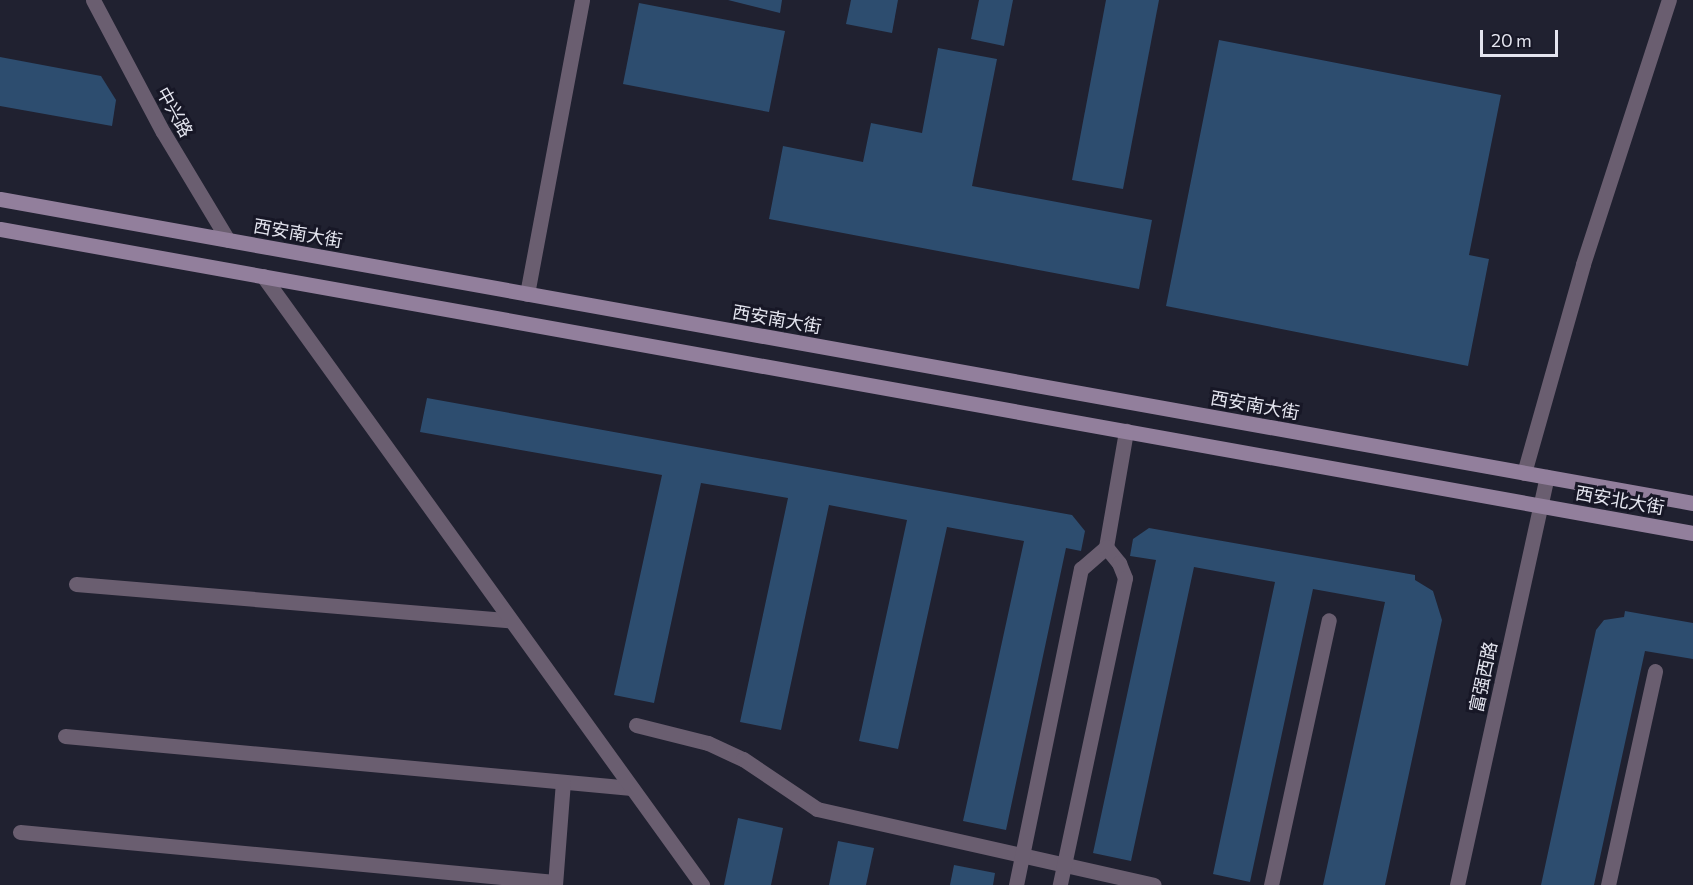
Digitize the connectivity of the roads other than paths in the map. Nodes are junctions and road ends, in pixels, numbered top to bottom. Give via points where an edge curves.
1 (93, 0) edge
2 (582, 0) edge
3 (1669, 0) edge
4 (0, 199) edge
5 (0, 229) edge
6 (228, 240) junction
7 (263, 276) junction
8 (527, 294) junction
9 (1126, 431) junction
10 (1524, 473) junction
11 (1546, 477) junction
12 (1693, 503) edge
13 (1540, 505) junction
14 (1693, 533) edge
15 (1106, 546) junction
16 (76, 584) dead end
17 (509, 620) junction
18 (1329, 620) dead end
19 (1654, 671) dead end
20 (636, 725) dead end
21 (65, 736) dead end
22 (563, 782) junction
23 (632, 788) junction
24 (20, 832) dead end
25 (1022, 856) junction
26 (1064, 865) junction
27 (555, 883) edge
28 (702, 885) edge
29 (1016, 885) edge
30 (1060, 885) edge
31 (1154, 885) edge
32 (1271, 885) edge
33 (1457, 885) edge
34 (1608, 885) edge

1 - 6 street, 中兴路
2 - 8 street
3 - 10 street via 1583,264
4 - 6 main road, 西安南大街
5 - 7 main road
6 - 8 main road, 西安南大街
7 - 9 main road
7 - 17 street
8 - 10 main road, 西安南大街
9 - 13 main road
9 - 15 street
10 - 11 main road, 西安南大街
11 - 12 main road, 西安北大街
11 - 13 street, 富强西路
13 - 14 main road, 西安北大街
13 - 33 street, 富强西路
15 - 25 street via 1081,569
15 - 26 street via 1125,578
16 - 17 street
17 - 23 street
18 - 32 street
19 - 34 street
20 - 25 street via 708,743 743,759 817,809
21 - 22 street
22 - 23 street
22 - 27 street
23 - 28 street
24 - 27 street
25 - 26 street
25 - 29 street
26 - 30 street
26 - 31 street

